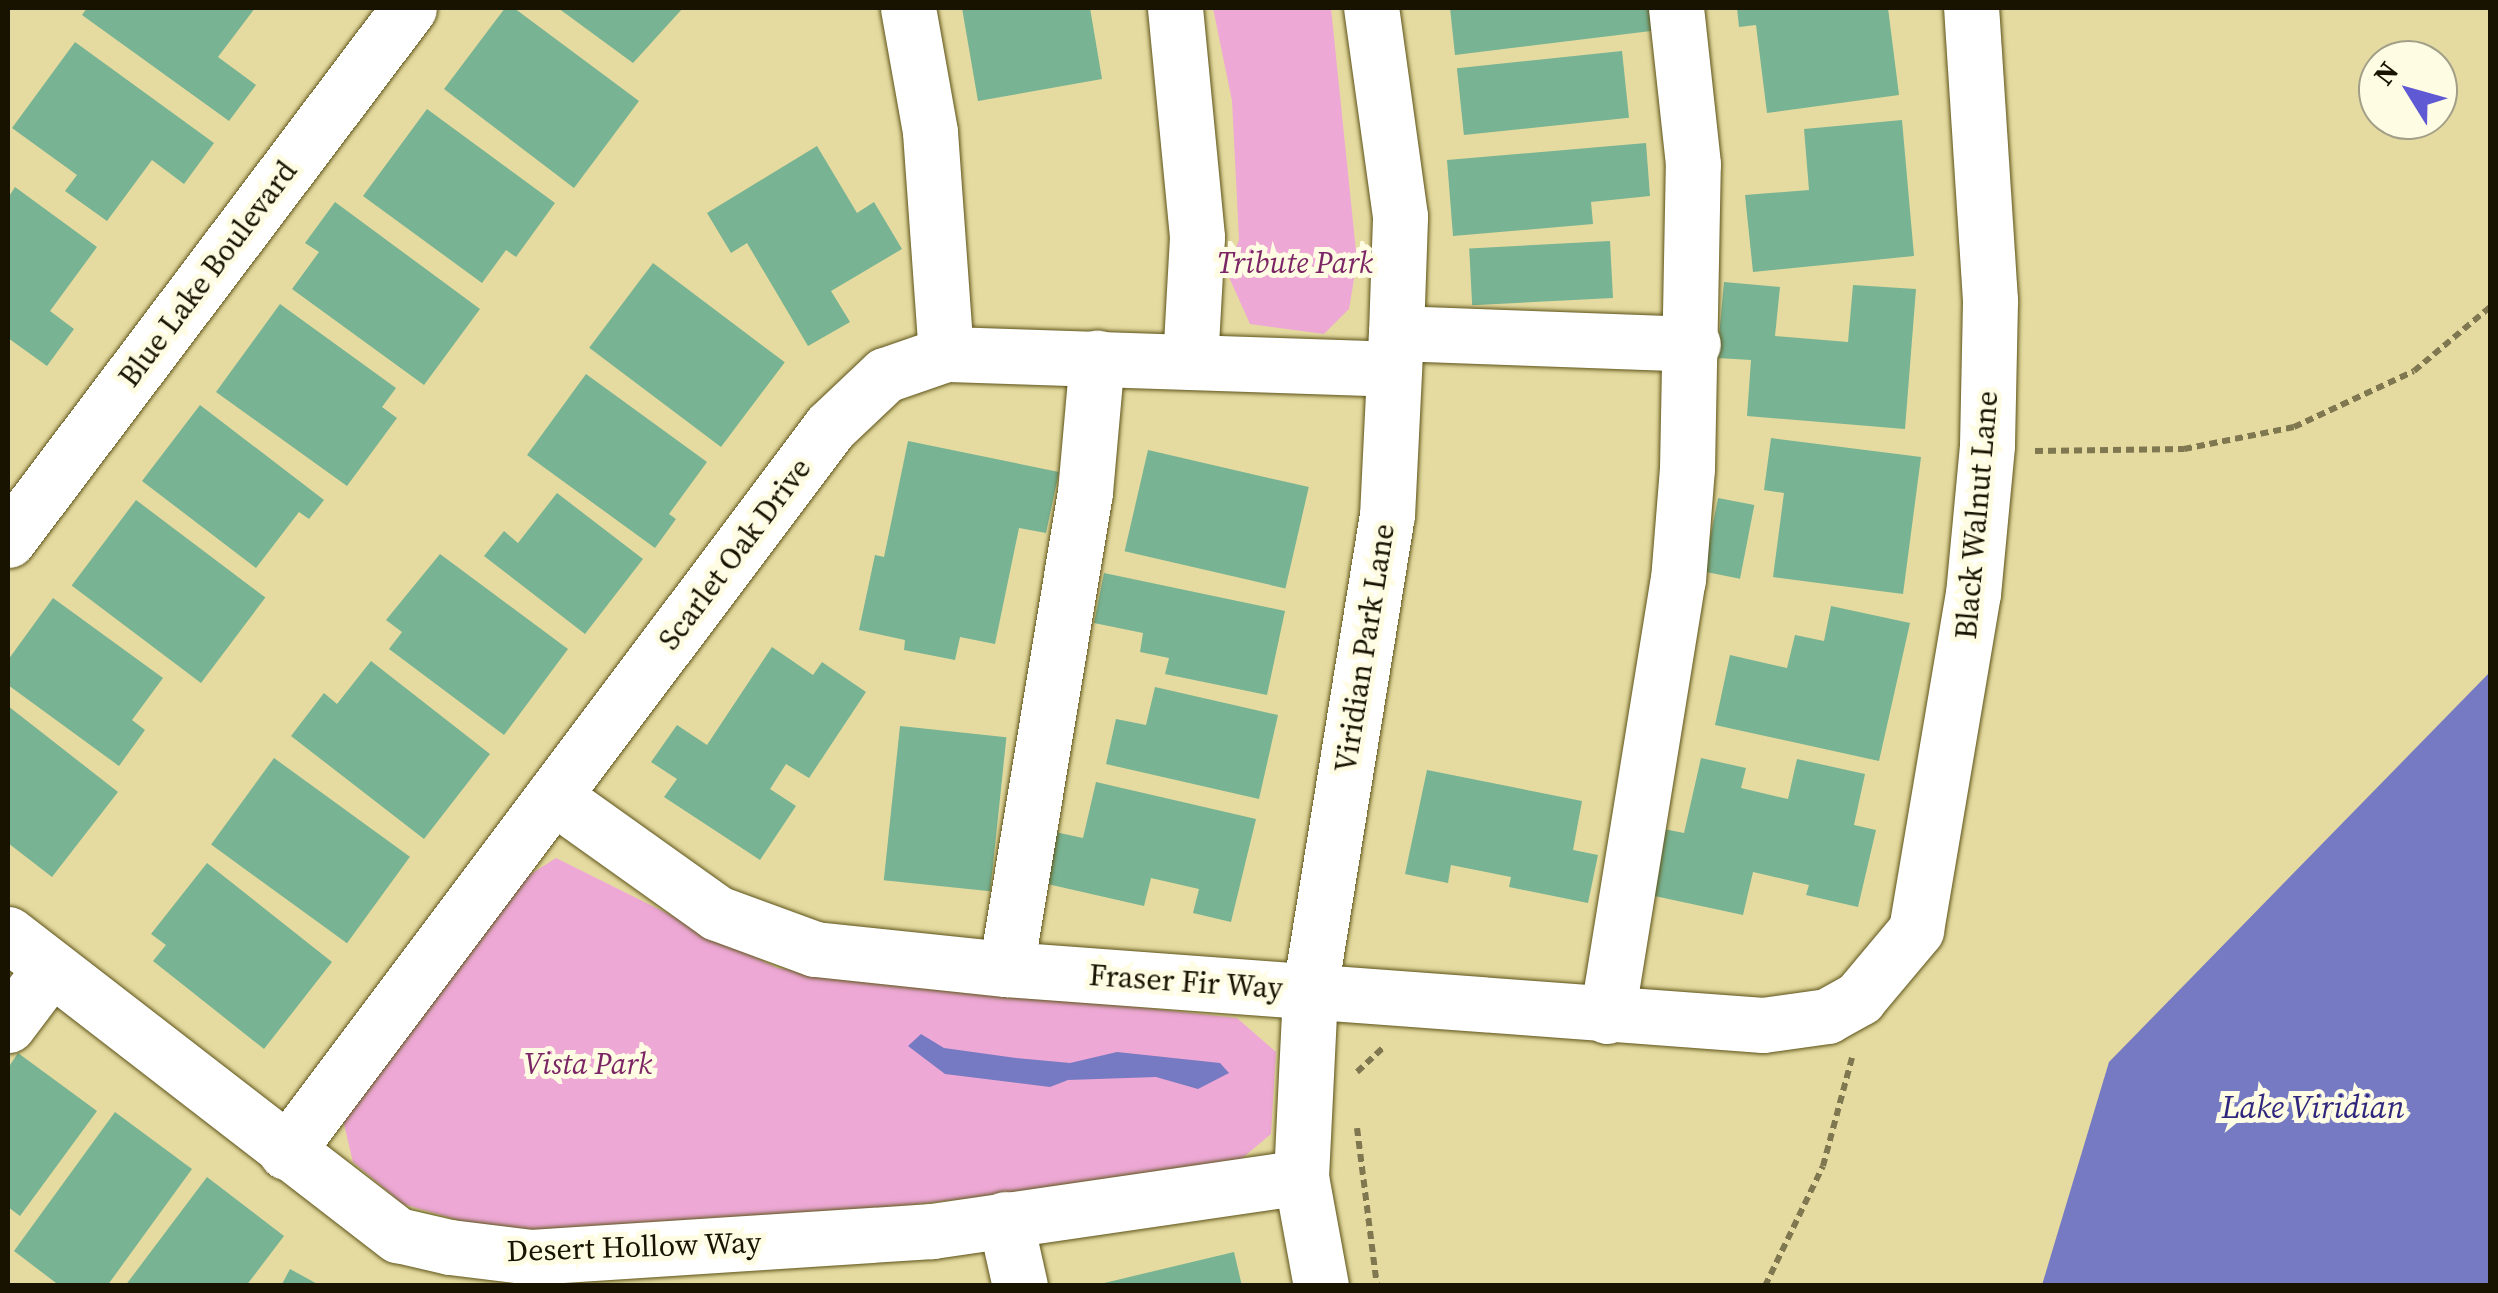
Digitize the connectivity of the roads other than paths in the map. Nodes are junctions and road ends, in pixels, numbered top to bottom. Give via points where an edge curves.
1 (408, 8) edge
2 (908, 8) edge
3 (1175, 8) edge
4 (1371, 8) edge
5 (1676, 8) edge
6 (1970, 8) edge
7 (1693, 344) junction
8 (1395, 351) junction
9 (946, 354) junction
10 (1098, 358) junction
11 (1190, 362) junction
12 (8, 540) edge
13 (552, 796) junction
14 (8, 934) edge
15 (51, 968) junction
16 (1006, 969) junction
17 (1310, 990) junction
18 (1858, 998) joint
19 (1608, 1016) junction
20 (8, 1026) edge
21 (286, 1152) junction
22 (1301, 1177) junction
23 (1005, 1219) junction
24 (720, 1265) edge
25 (447, 1266) edge
26 (1020, 1286) edge
27 (1321, 1286) edge

1 - 12 street, Blue Lake Boulevard
2 - 9 street via 930,132
3 - 11 street via 1197,237
4 - 8 street, Viridian Park Lane via 1400,216
5 - 7 street via 1693,164
6 - 18 street, Black Walnut Lane via 1990,218 1987,445 1973,594 1916,930 1898,959
7 - 8 street, Scarlet Oak Drive
7 - 19 street via 1678,580
8 - 11 street, Scarlet Oak Drive
8 - 17 street, Viridian Park Lane via 1386,516
9 - 10 street, Scarlet Oak Drive
9 - 13 street, Scarlet Oak Drive via 912,361 856,397
10 - 11 street, Scarlet Oak Drive
10 - 16 street via 1085,492
13 - 16 street, Fraser Fir Way via 678,890 760,932 815,949
13 - 21 street, Scarlet Oak Drive
14 - 15 street, Desert Hollow Way
15 - 20 street
15 - 21 street, Desert Hollow Way
16 - 17 street, Fraser Fir Way
17 - 19 street, Fraser Fir Way
17 - 22 street, Viridian Park Lane
18 - 19 street, Fraser Fir Way via 1827,1016 1762,1025
21 - 25 street, Desert Hollow Way
22 - 23 street, Desert Hollow Way
22 - 27 street, Viridian Park Lane
23 - 24 street, Desert Hollow Way
23 - 26 street
24 - 25 street, Desert Hollow Way via 531,1257

